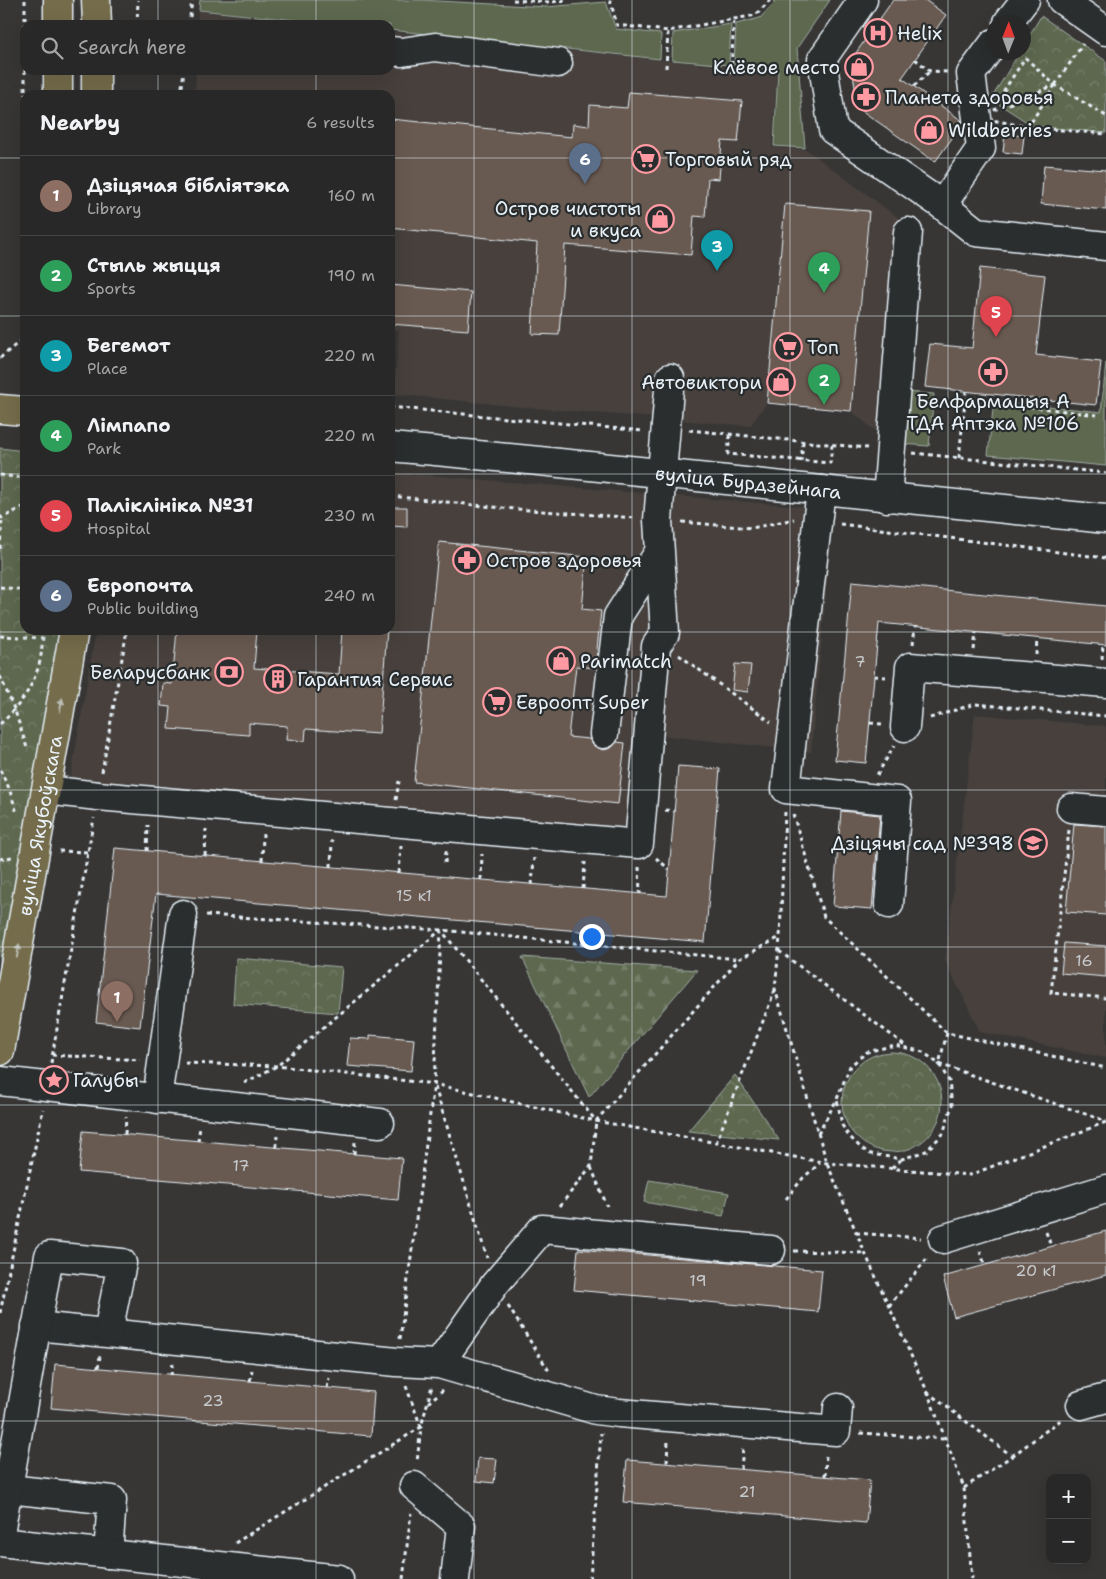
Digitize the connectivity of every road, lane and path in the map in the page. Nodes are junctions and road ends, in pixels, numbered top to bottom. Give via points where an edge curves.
1 (25, 0) edge
2 (58, 0) edge
3 (96, 0) edge
4 (138, 0) edge
5 (192, 0) edge
6 (513, 0) edge
7 (562, 0) edge
8 (567, 0) edge
9 (610, 0) edge
10 (770, 0) edge
11 (863, 0) edge
12 (1025, 0) edge
13 (1062, 0) edge
14 (1013, 15) edge
15 (25, 20) edge
16 (58, 20) edge
17 (97, 20) edge
18 (137, 20) edge
19 (190, 20) edge
20 (734, 20) junction
21 (1102, 25) edge
22 (668, 31) junction
23 (395, 51) edge
24 (986, 54) edge
25 (915, 59) dead end
26 (1024, 60) edge
27 (1027, 60) edge
28 (558, 63) dead end
29 (666, 68) dead end
30 (930, 71) junction
31 (731, 73) dead end
32 (972, 74) junction
33 (25, 75) edge
34 (58, 75) edge
35 (96, 75) edge
36 (183, 75) edge
37 (1056, 85) junction
38 (914, 86) dead end
39 (25, 90) edge
40 (58, 90) edge
41 (96, 90) edge
42 (182, 90) edge
43 (984, 114) junction
44 (1106, 116) edge
45 (1028, 127) junction
46 (1106, 134) edge
47 (942, 205) junction
48 (908, 232) dead end
49 (1106, 246) edge
50 (20, 341) edge
51 (0, 358) edge
52 (670, 378) dead end
53 (966, 391) dead end
54 (966, 399) junction
55 (395, 407) edge
56 (0, 409) edge
57 (20, 411) edge
58 (1098, 415) dead end
59 (666, 430) junction
60 (730, 435) junction
61 (803, 442) junction
62 (832, 445) junction
63 (395, 447) edge
64 (892, 451) junction
65 (958, 458) junction
66 (802, 460) junction
67 (801, 468) dead end
68 (662, 473) junction
69 (1106, 473) edge
70 (0, 475) edge
71 (20, 477) edge
72 (821, 490) junction
73 (395, 497) edge
74 (887, 498) junction
75 (20, 508) edge
76 (1, 517) edge
77 (1106, 519) edge
78 (658, 520) junction
79 (806, 520) junction
80 (0, 549) edge
81 (659, 552) junction
82 (1106, 558) edge
83 (0, 587) edge
84 (20, 589) edge
85 (43, 635) edge
86 (73, 635) edge
87 (126, 635) edge
88 (0, 636) edge
89 (42, 638) junction
90 (0, 676) edge
91 (1106, 683) edge
92 (15, 711) junction
93 (1106, 716) edge
94 (0, 724) edge
95 (905, 727) junction
96 (604, 734) dead end
97 (28, 754) dead end
98 (0, 770) edge
99 (786, 789) junction
100 (46, 790) junction
101 (98, 796) junction
102 (864, 797) junction
103 (1071, 808) joint
104 (1106, 811) edge
105 (18, 820) dead end
106 (889, 904) dead end
107 (183, 914) joint
108 (441, 930) junction
109 (780, 937) junction
110 (778, 950) junction
111 (739, 959) junction
112 (775, 988) junction
113 (1106, 998) edge
114 (947, 1033) junction
115 (907, 1048) junction
116 (0, 1051) edge
117 (52, 1055) junction
118 (163, 1061) junction
119 (939, 1064) junction
120 (277, 1066) junction
121 (1106, 1068) edge
122 (0, 1081) edge
123 (434, 1084) junction
124 (48, 1086) junction
125 (236, 1087) dead end
126 (157, 1099) junction
127 (837, 1099) junction
128 (596, 1121) junction
129 (1106, 1122) edge
130 (380, 1124) dead end
131 (818, 1134) junction
132 (716, 1143) junction
133 (902, 1159) junction
134 (820, 1162) junction
135 (827, 1163) junction
136 (591, 1166) junction
137 (892, 1168) junction
138 (1106, 1190) edge
139 (786, 1199) dead end
140 (607, 1206) dead end
141 (542, 1229) junction
142 (856, 1233) junction
143 (943, 1239) junction
144 (771, 1250) joint
145 (865, 1253) junction
146 (495, 1284) junction
147 (889, 1306) junction
148 (0, 1313) edge
149 (36, 1326) junction
150 (108, 1332) junction
151 (398, 1362) junction
152 (439, 1364) junction
153 (927, 1391) junction
154 (568, 1402) junction
155 (1093, 1402) edge
156 (837, 1420) joint
157 (421, 1427) junction
158 (601, 1428) dead end
159 (945, 1439) junction
160 (1012, 1456) junction
161 (414, 1486) junction
162 (964, 1488) junction
163 (8, 1489) junction
164 (0, 1533) edge
165 (0, 1542) edge
166 (234, 1543) dead end
167 (108, 1554) junction
168 (340, 1579) edge
169 (404, 1579) edge
170 (455, 1579) edge
171 (590, 1579) edge
172 (972, 1579) edge

1 - 15 path
2 - 16 main road
3 - 17 main road
4 - 18 path
5 - 19 path
6 - 7 path
7 - 8 path
9 - 22 path via 617,25
10 - 20 path via 756,15
11 - 47 street via 822,59 833,130
12 - 14 street
13 - 21 street
20 - 22 path
20 - 31 path
21 - 37 path
22 - 29 path
23 - 28 street via 435,47
24 - 32 street
25 - 30 path
26 - 43 path
27 - 37 path
30 - 32 path
30 - 38 path
32 - 43 street
33 - 39 path
34 - 40 main road
35 - 41 main road
36 - 42 path
37 - 43 path
37 - 44 path
37 - 45 path
43 - 45 path
43 - 47 street via 981,148
45 - 46 path
47 - 49 street via 976,232
48 - 64 street
50 - 51 path
52 - 59 street
53 - 54 path
54 - 58 path
54 - 65 path
55 - 59 path via 646,432
56 - 57 main road
59 - 60 path
59 - 68 street
60 - 61 path
60 - 66 path via 728,454
61 - 62 path
61 - 66 path
62 - 64 path
62 - 66 path via 830,463
63 - 68 street, вуліца Бурдзейнага
64 - 65 path
64 - 74 street
65 - 69 path
66 - 67 path
68 - 72 street, вуліца Бурдзейнага
68 - 78 street
70 - 71 path
72 - 74 street, вуліца Бурдзейнага
72 - 79 street
73 - 78 path
74 - 77 street, вуліца Бурдзейнага
75 - 76 path
76 - 80 path
78 - 79 path via 752,528
78 - 81 street
79 - 82 path
79 - 99 street
81 - 96 street via 618,616
81 - 101 street via 665,633 656,646 639,844
83 - 84 path
85 - 89 path
100 -> 86 main road, вуліца Якубоўскага
87 - 101 path
88 - 89 path
89 - 92 path via 39,665
90 - 92 path
91 - 95 street via 910,667
92 - 94 path
92 - 97 path
93 - 95 path via 975,704
95 - 102 path
98 - 105 path via 10,788
99 - 102 street
99 - 109 path
99 - 114 path via 824,916
100 - 101 street
116 -> 100 main road, вуліца Якубоўскага
101 - 117 path
102 - 106 street via 897,801
103 - 104 street
103 - 113 path via 1051,993
107 - 108 path
107 - 118 street
108 - 111 path
108 - 120 path
108 - 123 path
108 - 128 path
109 - 110 path
109 - 111 path
110 - 112 path
110 - 115 path
111 - 128 path
112 - 131 path
112 - 132 path
114 - 119 path
114 - 121 path
115 - 119 path via 923,1052
115 - 127 path via 895,1044 867,1052 850,1066
117 - 118 path
117 - 124 path
118 - 120 path
118 - 126 street
119 - 129 path
119 - 133 path via 949,1081 952,1105 943,1134 926,1150
120 - 123 path
120 - 125 path
122 - 124 street
123 - 128 path
123 - 146 path
123 - 151 path
124 - 126 street
124 - 148 path
126 - 130 street
127 - 131 path
127 - 133 path via 842,1125 861,1148 871,1154
128 - 132 path
128 - 136 path
129 - 137 path via 970,1175
131 - 135 path
132 - 134 path
133 - 137 path
134 - 135 path
134 - 139 path
135 - 137 path
135 - 142 path
136 - 140 path
136 - 141 path
138 - 143 street
141 - 144 street
141 - 146 street
142 - 143 path
142 - 145 path
143 - 147 path
144 - 145 path
145 - 147 path
146 - 152 street
146 - 154 path
147 - 153 path
149 - 150 street
149 - 150 street via 49,1256 122,1262
149 - 163 street
150 - 151 street
151 - 152 street
151 - 157 path
152 - 154 street
152 - 157 path
153 - 159 path
153 - 160 path
154 - 156 street via 619,1413
155 - 160 path
156 - 159 path
157 - 161 path
157 - 166 path
158 - 171 path
159 - 162 path
160 - 162 path
161 - 169 path
161 - 170 street via 460,1526
162 - 172 path
163 - 164 street
163 - 167 street via 112,1500
165 - 167 street
167 - 168 street

